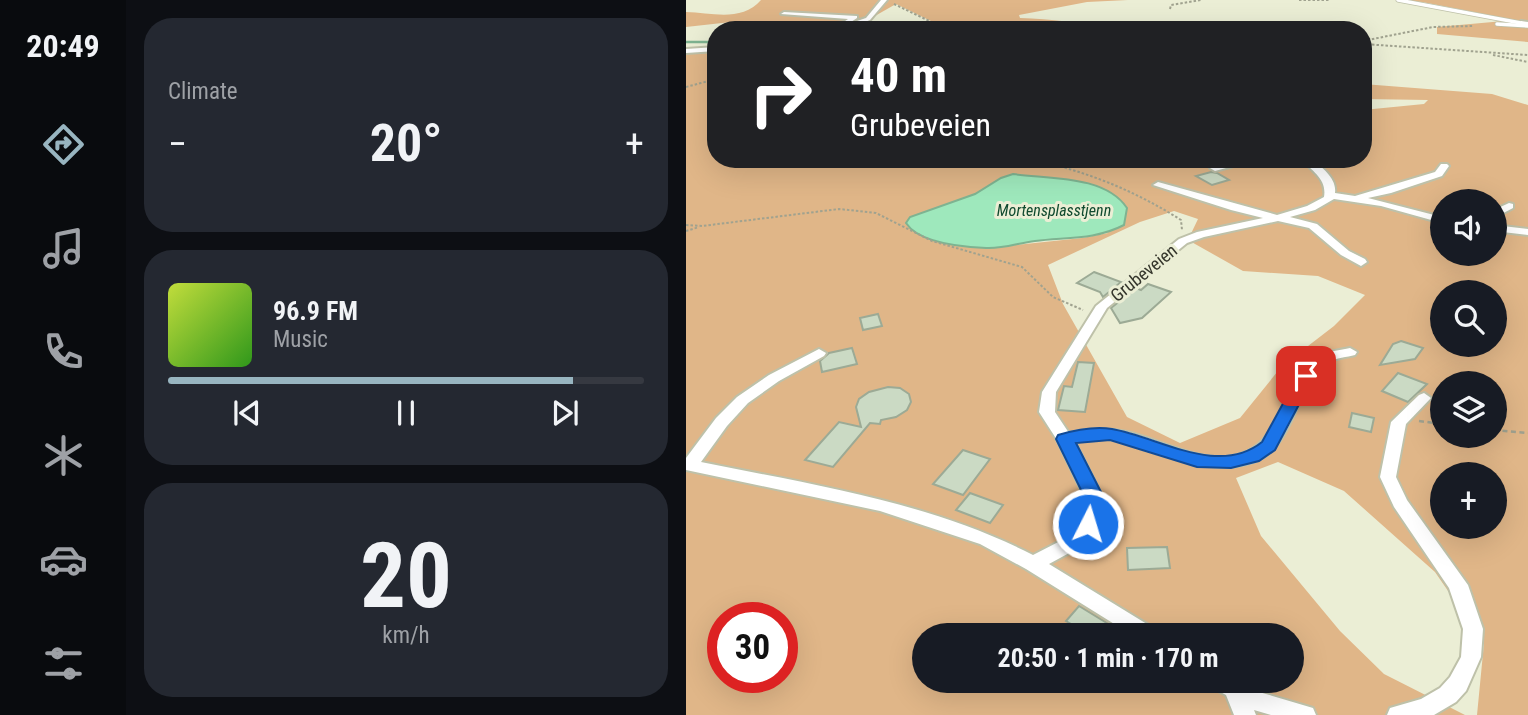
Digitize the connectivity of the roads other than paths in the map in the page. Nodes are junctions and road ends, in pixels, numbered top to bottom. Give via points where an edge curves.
1 (1398, 0) edge
2 (885, 1) edge
3 (784, 14) dead end
4 (849, 21) edge
5 (862, 21) edge
6 (1497, 24) road end
7 (1526, 24) edge
8 (707, 50) edge
9 (686, 51) edge
10 (1444, 166) dead end
11 (1316, 168) edge
12 (1158, 186) dead end
13 (1331, 195) junction
14 (1348, 198) junction
15 (1277, 218) junction
16 (1430, 218) edge
17 (1507, 230) edge
18 (1528, 232) edge
19 (1361, 262) dead end
20 (1350, 352) dead end
21 (819, 353) dead end
22 (1424, 398) dead end
23 (1065, 439) junction
24 (688, 465) edge
25 (1033, 564) junction
26 (1129, 623) edge
27 (1233, 693) edge
28 (1242, 693) edge
29 (1430, 711) edge
30 (1245, 715) edge
31 (1305, 715) edge
32 (1398, 715) edge

1 - 7 lane
2 - 5 street
3 - 4 street via 855,17
6 - 7 lane
8 - 9 street
10 - 14 street via 1439,174
11 - 13 street via 1325,176
12 - 15 street
13 - 14 street
13 - 15 street, Grubeveien via 1311,208
14 - 16 street
15 - 19 street via 1313,226
15 - 23 street, Grubeveien via 1183,241 1112,298 1096,315 1049,392 1047,412
17 - 18 street
20 - 23 street via 1326,358 1311,370 1269,446 1259,454 1231,462 1197,460 1110,434
21 - 24 street via 746,397
22 - 29 street via 1399,422 1388,477 1400,503 1458,585 1473,629 1471,657 1458,684
23 - 25 street, Grubeveien via 1093,494 1088,524 1076,541
24 - 25 street via 881,505 986,539
25 - 26 street
27 - 30 street
28 - 31 street
29 - 32 street

